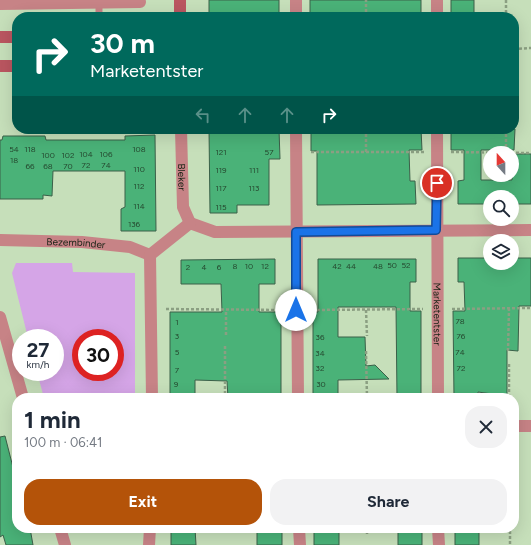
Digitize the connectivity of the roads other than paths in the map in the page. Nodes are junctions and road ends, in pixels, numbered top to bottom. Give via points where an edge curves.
1 (180, 0) edge
2 (296, 0) edge
3 (437, 0) edge
4 (140, 2) dead end
5 (99, 3) junction
6 (0, 4) edge
7 (99, 12) edge
8 (180, 12) edge
9 (296, 12) edge
10 (437, 12) edge
11 (0, 37) edge
12 (12, 37) edge
13 (0, 66) edge
14 (12, 66) edge
15 (181, 134) edge
16 (296, 134) edge
17 (437, 134) edge
18 (190, 223) junction
19 (436, 230) junction
20 (531, 230) edge
21 (296, 232) junction
22 (0, 240) edge
23 (150, 255) junction
24 (0, 318) edge
25 (22, 393) edge
26 (152, 393) edge
27 (298, 393) edge
28 (438, 393) edge
29 (519, 426) edge
30 (531, 426) edge
31 (61, 533) edge
32 (150, 533) edge
33 (299, 533) edge
34 (438, 533) edge
35 (65, 545) edge
36 (149, 545) edge
37 (300, 545) edge
38 (439, 545) edge

1 - 8 street
2 - 9 street
3 - 10 street
4 - 5 street
5 - 6 street
5 - 7 lane
11 - 12 street
13 - 14 street
15 - 18 street, Bleker via 183,208
16 - 21 street
17 - 19 street, Marketentster
18 - 21 street via 215,232
18 - 23 street
19 - 20 street
19 - 21 street
19 - 28 street, Marketentster
21 - 27 street
22 - 23 street, Bezembinder via 82,242 130,248
23 - 26 street
24 - 25 street
29 - 30 street
31 - 35 street
32 - 36 street
33 - 37 street
34 - 38 street

